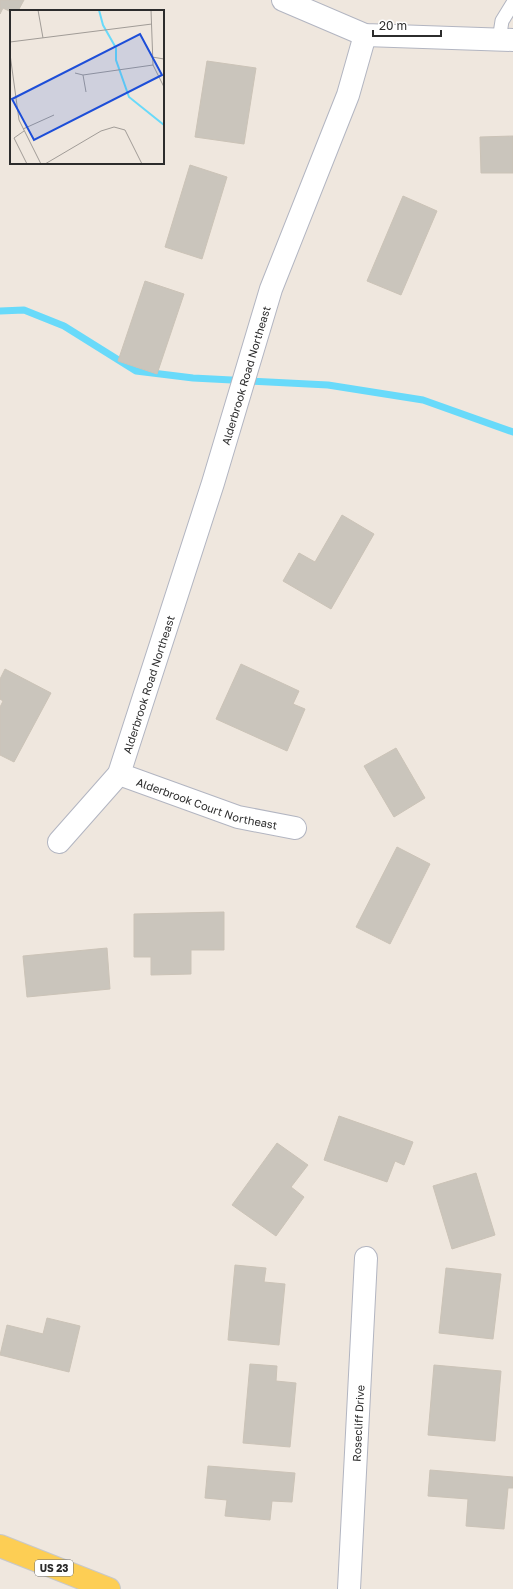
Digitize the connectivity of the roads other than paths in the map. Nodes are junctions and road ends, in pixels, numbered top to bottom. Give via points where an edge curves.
1 (287, 1) edge
2 (513, 3) edge
3 (365, 35) junction
4 (506, 40) edge
5 (120, 774) junction
6 (295, 828) dead end
7 (59, 842) dead end
8 (366, 1258) dead end
9 (0, 1546) edge
10 (109, 1589) edge
11 (349, 1589) edge

1 - 3 street
2 - 4 lane via 502,21
3 - 4 street
3 - 5 street, Alderbrook Road Northeast via 348,95 271,289 213,483
5 - 6 street, Alderbrook Court Northeast via 238,816
5 - 7 street, Alderbrook Road Northeast
8 - 11 street, Rosecliff Drive
9 - 10 main road, US 23

